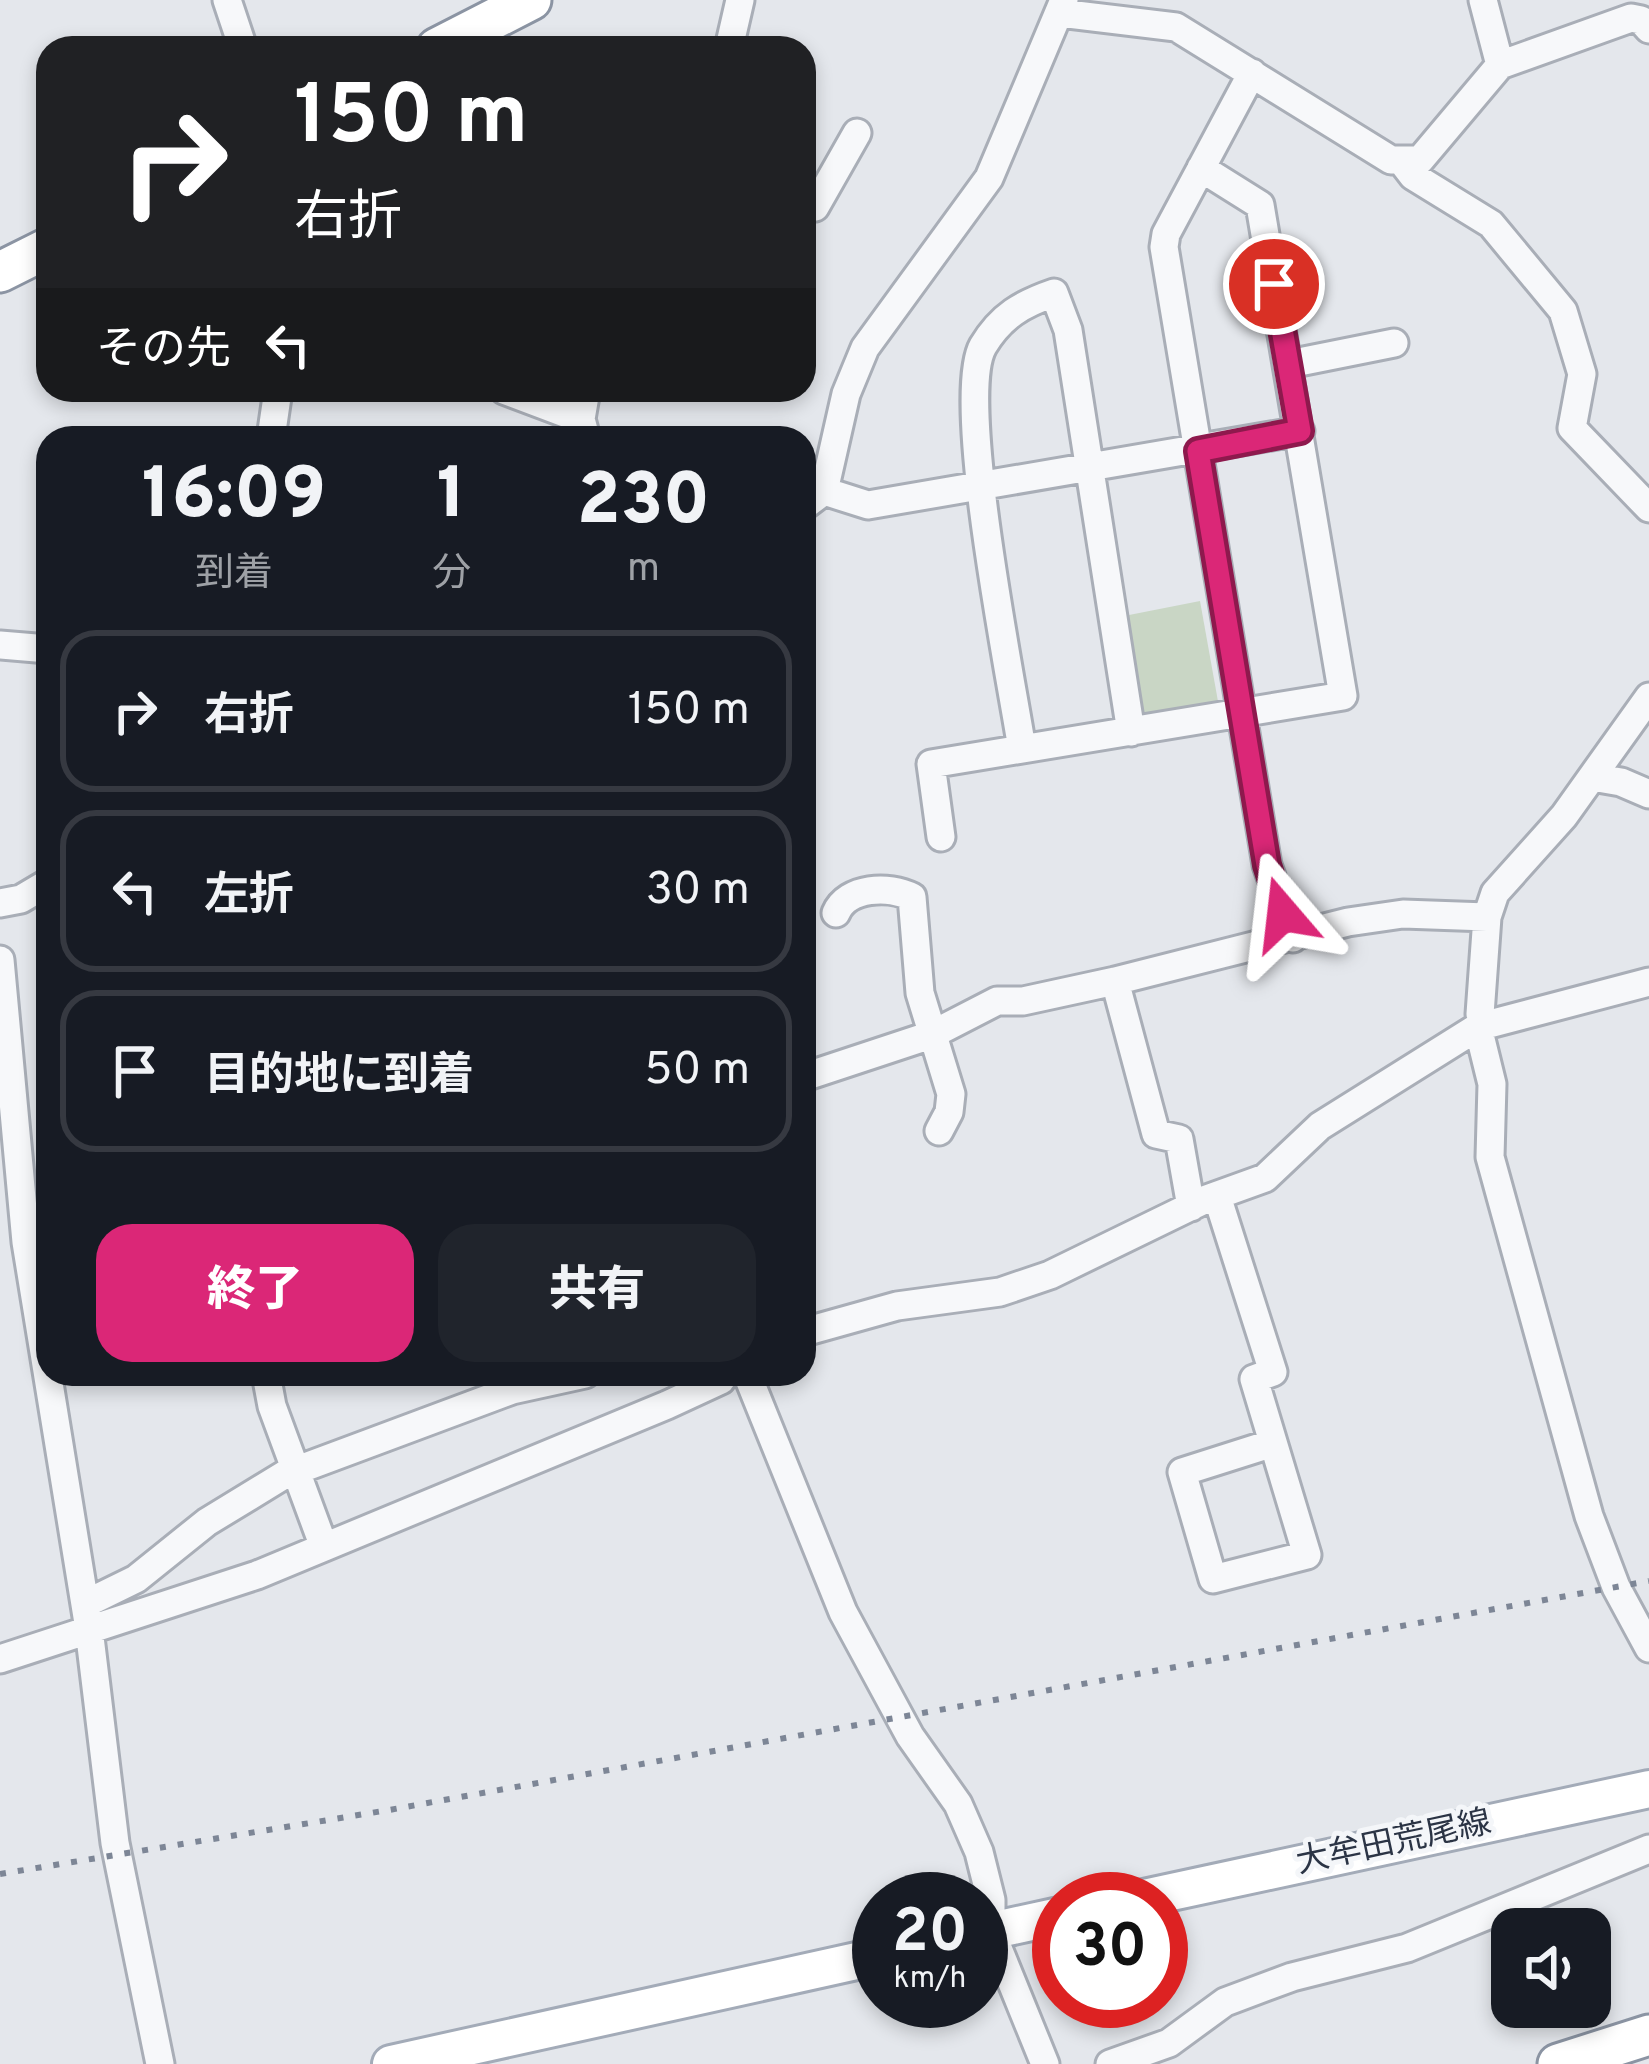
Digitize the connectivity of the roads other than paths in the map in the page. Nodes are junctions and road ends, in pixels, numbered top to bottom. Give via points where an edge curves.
1 (227, 0) edge
2 (531, 0) edge
3 (740, 0) edge
4 (1483, 0) edge
5 (1062, 6) edge
6 (1649, 29) edge
7 (240, 36) edge
8 (460, 36) edge
9 (732, 36) edge
10 (1500, 65) junction
11 (1252, 73) junction
12 (857, 133) dead end
13 (1403, 163) junction
14 (1201, 168) junction
15 (816, 190) edge
16 (36, 254) edge
17 (0, 272) edge
18 (1394, 343) dead end
19 (1289, 364) junction
20 (528, 402) edge
21 (578, 426) edge
22 (1300, 431) junction
23 (1198, 451) junction
24 (1090, 467) junction
25 (981, 485) junction
26 (816, 493) edge
27 (816, 499) edge
28 (1649, 508) edge
29 (0, 645) edge
30 (36, 648) edge
31 (1649, 697) edge
32 (1242, 713) junction
33 (1131, 731) junction
34 (1022, 749) junction
35 (1592, 777) junction
36 (1649, 794) edge
37 (941, 837) dead end
38 (36, 890) edge
39 (0, 903) edge
40 (836, 913) dead end
41 (1487, 917) junction
42 (1292, 938) junction
43 (0, 960) edge
44 (1115, 981) junction
45 (1649, 982) edge
46 (1479, 1020) junction
47 (932, 1035) junction
48 (816, 1073) edge
49 (939, 1131) dead end
50 (1204, 1202) junction
51 (25, 1235) edge
52 (36, 1303) edge
53 (816, 1329) edge
54 (50, 1386) edge
55 (268, 1386) edge
56 (530, 1386) edge
57 (703, 1386) edge
58 (732, 1386) edge
59 (1274, 1443) junction
60 (295, 1471) junction
61 (324, 1547) junction
62 (87, 1616) junction
63 (1649, 1648) edge
64 (0, 1659) edge
65 (1649, 1789) edge
66 (1649, 1850) edge
67 (984, 1872) edge
68 (1188, 1888) edge
69 (852, 1962) edge
70 (1008, 1981) edge
71 (1649, 2036) edge
72 (160, 2064) edge
73 (391, 2064) edge
74 (1045, 2064) edge
75 (1110, 2064) edge
76 (1558, 2064) edge

1 - 7 street
2 - 8 highway
3 - 9 street
4 - 10 street
5 - 11 street via 1176,27
5 - 26 street via 989,178 865,348
6 - 10 street via 1631,18
10 - 13 street via 1420,160
11 - 13 street
11 - 14 street
12 - 15 street
13 - 28 street via 1491,224 1563,311 1582,374 1572,428
14 - 19 street via 1260,205
14 - 23 street via 1164,247
16 - 17 highway
18 - 19 street
19 - 22 street
20 - 21 street
22 - 23 street
22 - 32 street via 1343,696
23 - 24 street
23 - 32 street
24 - 25 street
24 - 25 street via 1068,330 1054,293 1015,306 982,347 975,370
24 - 33 street
25 - 27 street via 868,505
25 - 34 street
29 - 30 street
31 - 35 street
32 - 33 street
32 - 42 street via 1267,865
33 - 34 street
34 - 37 street via 931,764
35 - 36 street
35 - 41 street via 1495,893
38 - 39 street
40 - 47 street via 854,893 899,890 912,897
41 - 42 street via 1403,914
41 - 46 street
42 - 44 street
43 - 51 street
44 - 47 street via 997,1000
44 - 50 street via 1156,1134 1179,1139
45 - 46 street
46 - 50 street via 1343,1110 1264,1178
46 - 63 street via 1492,1084 1490,1157 1582,1493 1616,1587
47 - 48 street
47 - 49 street via 951,1094
50 - 53 street via 1000,1292 897,1306
50 - 59 street via 1274,1372 1255,1379
51 - 52 street
54 - 62 street
55 - 60 street
56 - 60 street
57 - 61 street
58 - 67 street via 843,1612 965,1820
59 - 59 street via 1182,1472 1213,1580 1307,1555
60 - 61 street
60 - 62 street via 220,1513
61 - 62 street via 168,1607
62 - 64 street
62 - 72 street via 115,1843
65 - 68 main road, 大牟田荒尾線
66 - 75 street via 1407,1948 1225,2002 1169,2043
69 - 73 main road
70 - 74 street
71 - 76 highway

